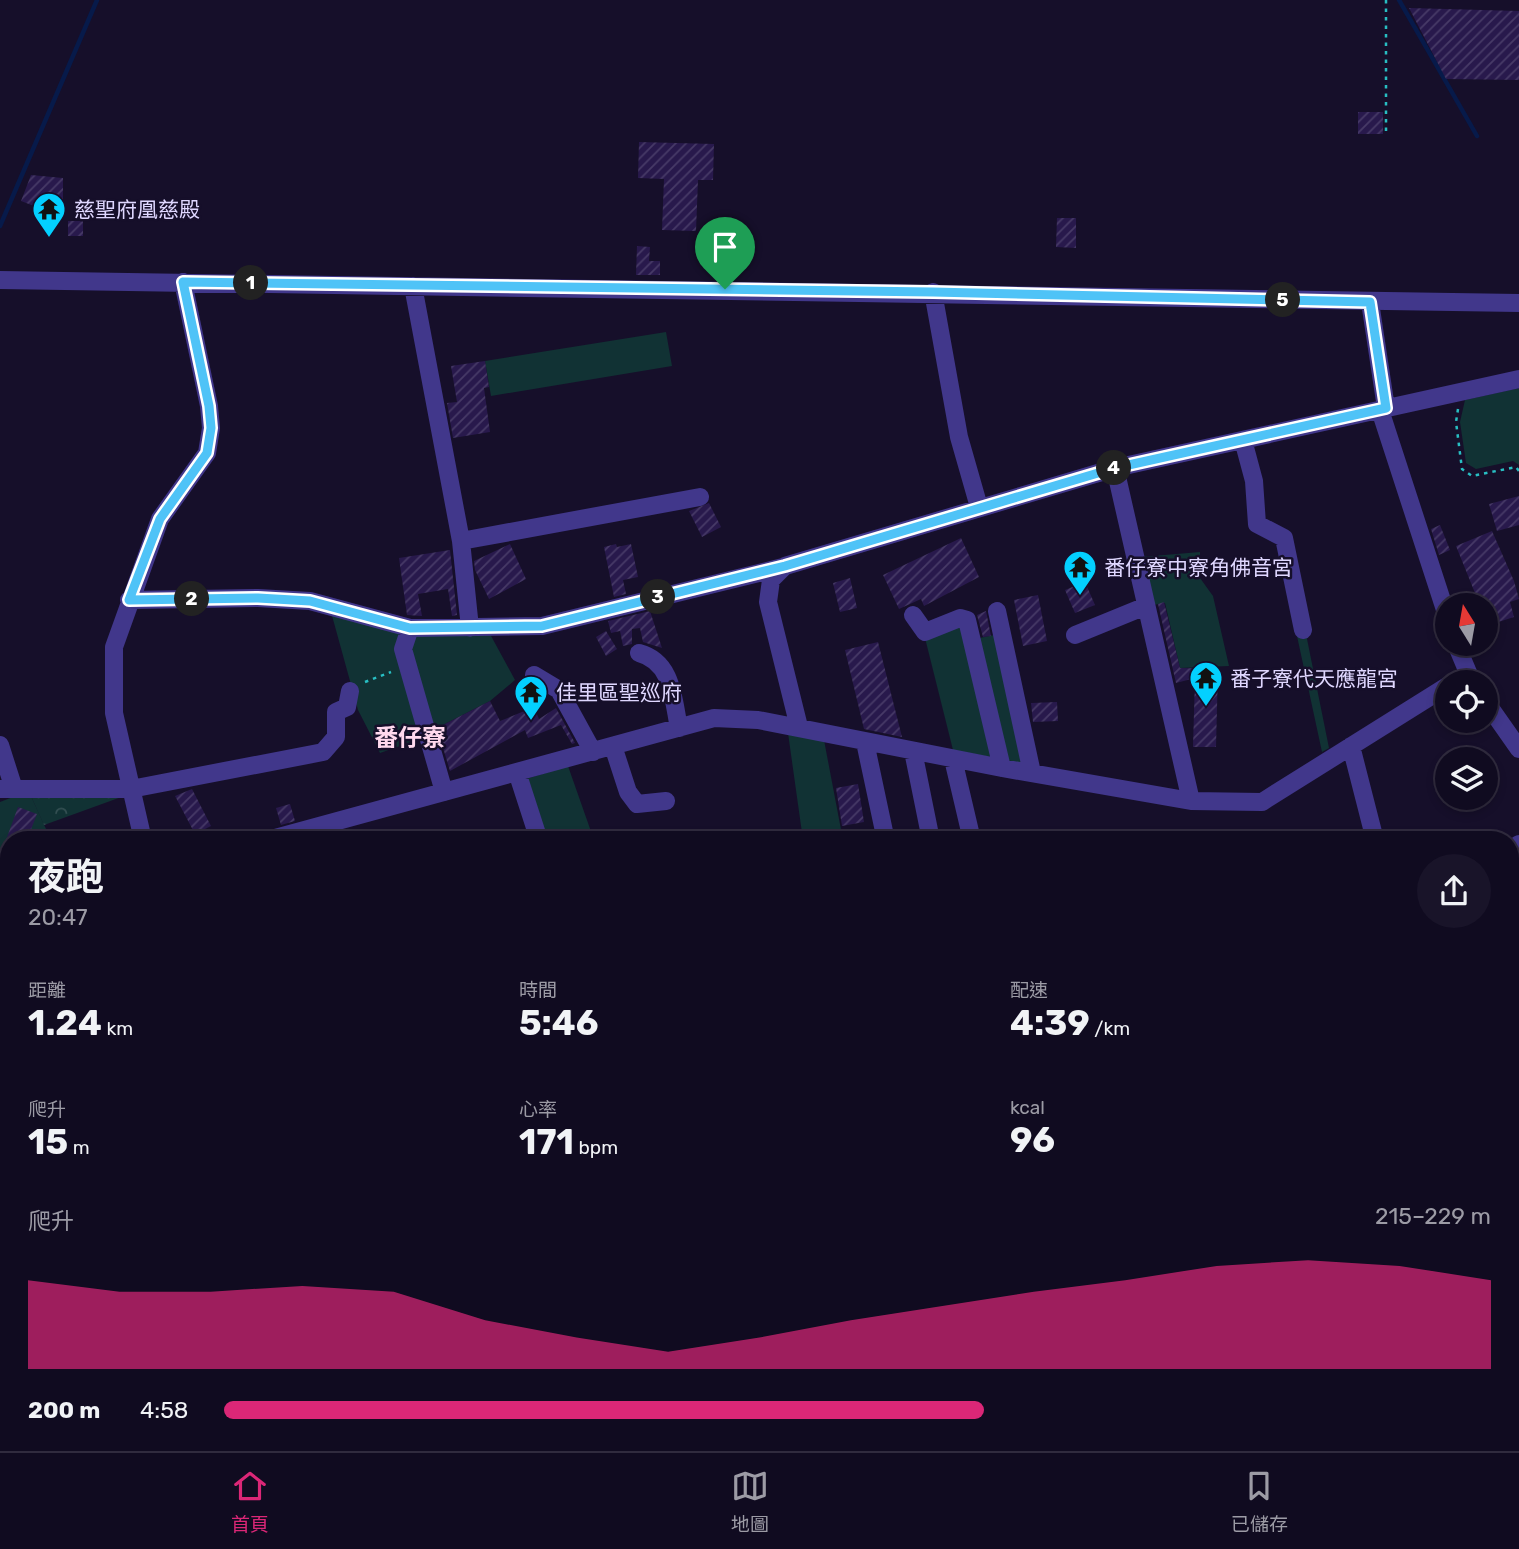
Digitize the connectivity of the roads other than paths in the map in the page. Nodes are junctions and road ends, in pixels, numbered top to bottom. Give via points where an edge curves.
1 (0, 280) edge
2 (183, 282) junction
3 (413, 286) junction
4 (933, 292) junction
5 (1370, 302) junction
6 (1519, 303) edge
7 (1519, 379) edge
8 (1383, 409) junction
9 (1243, 440) junction
10 (1115, 468) junction
11 (700, 497) dead end
12 (979, 507) junction
13 (461, 541) junction
14 (785, 566) junction
15 (1440, 593) edge
16 (129, 600) junction
17 (1146, 606) junction
18 (997, 611) dead end
19 (913, 615) dead end
20 (410, 628) junction
21 (470, 628) junction
22 (1303, 630) dead end
23 (1075, 635) dead end
24 (639, 653) dead end
25 (534, 675) dead end
26 (350, 691) road end
27 (1435, 694) edge
28 (1498, 719) edge
29 (799, 727) junction
30 (679, 728) junction
31 (865, 742) junction
32 (0, 745) edge
33 (613, 746) junction
34 (1351, 746) junction
35 (1519, 749) edge
36 (912, 751) junction
37 (593, 752) junction
38 (953, 759) junction
39 (1002, 768) junction
40 (517, 772) junction
41 (1032, 773) junction
42 (7, 789) edge
43 (131, 789) junction
44 (444, 792) junction
45 (1191, 801) junction
46 (666, 802) dead end
47 (141, 831) edge
48 (301, 831) edge
49 (536, 831) edge
50 (884, 831) edge
51 (929, 831) edge
52 (970, 831) edge
53 (1373, 831) edge

1 - 2 street
2 - 3 street
2 - 16 street via 209,406 207,453 160,519
3 - 4 street
3 - 13 street
4 - 5 street
4 - 12 street via 959,437
5 - 6 street
5 - 8 street
7 - 8 street
8 - 9 street
8 - 15 street
9 - 10 street
9 - 22 street via 1254,481 1257,524 1284,538
10 - 12 street
10 - 17 street
11 - 13 street
12 - 14 street
13 - 21 street
14 - 21 street via 542,626
14 - 29 street via 771,580 768,602
16 - 20 street via 310,601
16 - 43 street via 114,647 114,713
17 - 23 street
17 - 45 street
18 - 41 street
19 - 39 street via 925,632 960,618 967,620
20 - 21 street
20 - 44 street via 403,649
24 - 30 street via 662,665 668,676
25 - 37 street via 559,690
26 - 43 street via 347,707 336,712 336,737 323,752
27 - 34 street
28 - 35 street
29 - 30 street via 715,718
29 - 31 street
30 - 33 street
31 - 36 street
31 - 50 street
32 - 42 street
33 - 37 street
33 - 46 street via 636,804
34 - 45 street via 1262,802
34 - 53 street
36 - 38 street
36 - 51 street
37 - 40 street
38 - 39 street
38 - 52 street
39 - 41 street
40 - 44 street
40 - 49 street
41 - 45 street
42 - 43 street
43 - 47 street
44 - 48 street

